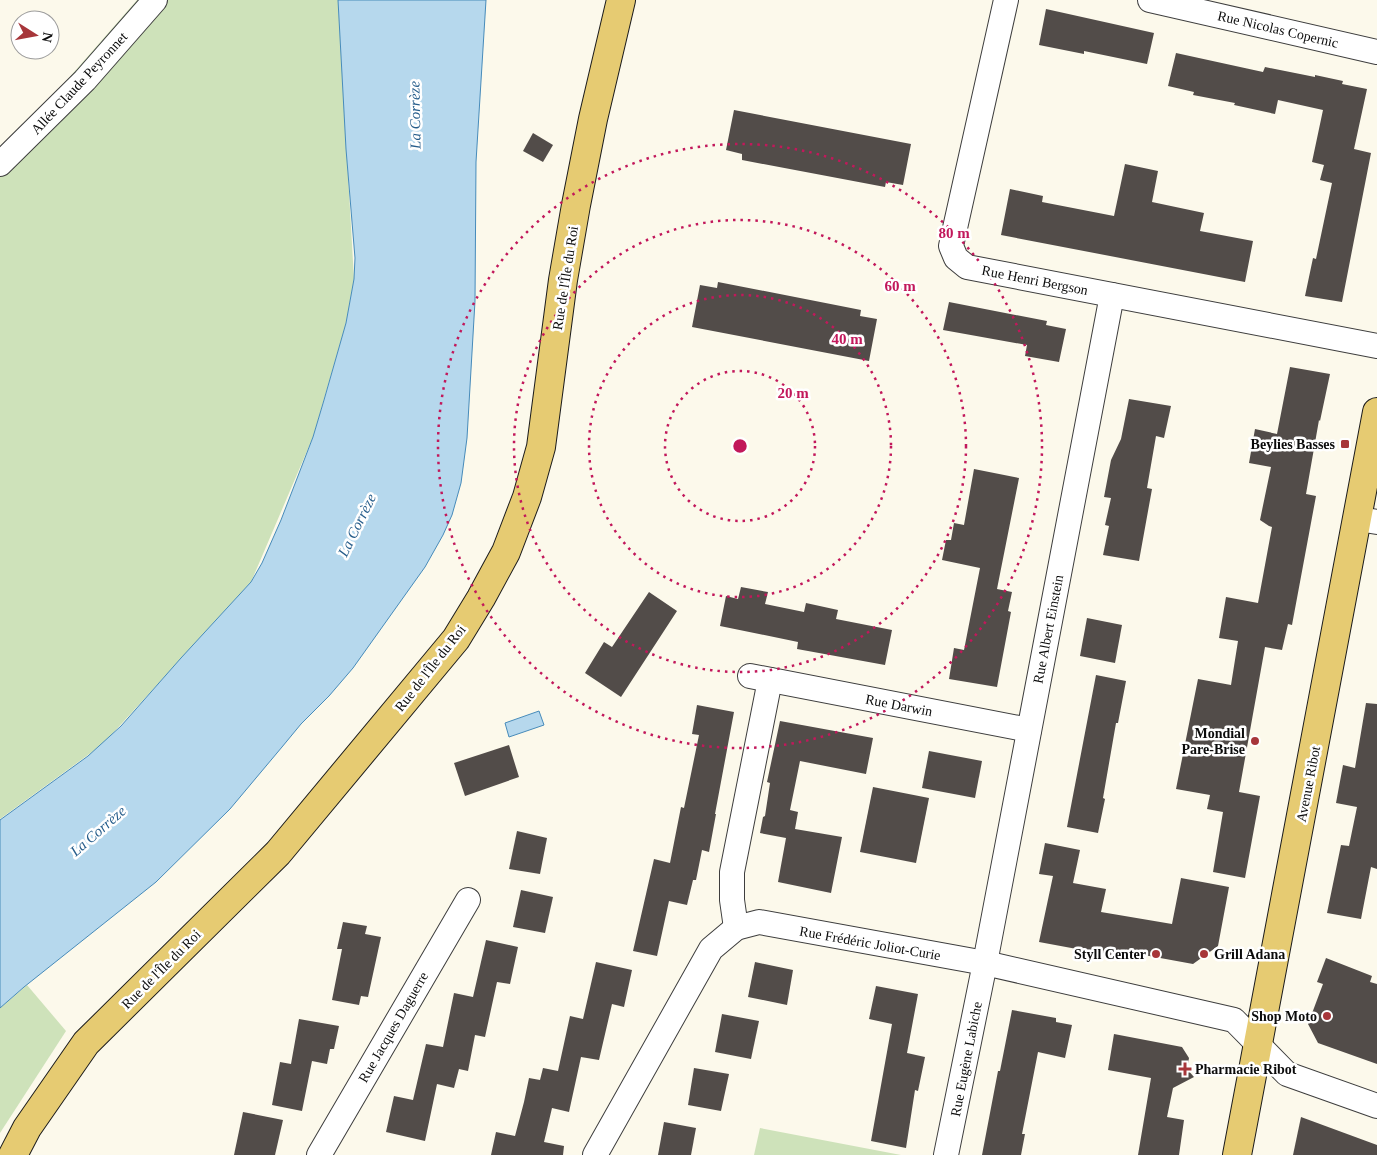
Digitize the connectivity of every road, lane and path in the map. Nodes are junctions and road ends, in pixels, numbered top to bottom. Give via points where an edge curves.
1 (155, 0) edge
2 (621, 0) edge
3 (1006, 0) edge
4 (1150, 0) edge
5 (1377, 52) edge
6 (0, 164) edge
7 (1112, 295) junction
8 (1377, 346) edge
9 (1377, 412) edge
10 (1367, 520) edge
11 (1029, 730) junction
12 (468, 900) dead end
13 (736, 928) junction
14 (985, 964) junction
15 (1257, 1045) junction
16 (1377, 1106) edge
17 (13, 1155) edge
18 (319, 1155) edge
19 (594, 1155) edge
20 (946, 1155) edge
21 (1237, 1155) edge

1 - 6 street, Allée Claude Peyronnet via 85,80
2 - 17 main road, Rue de l'Île du Roi via 576,205 541,447 527,497 506,552 456,639 278,853 86,1042 27,1128
3 - 7 street, Rue Henri Bergson via 951,246 956,258 967,267
4 - 5 street, Rue Nicolas Copernic
7 - 8 street, Rue Henri Bergson
7 - 11 street, Rue Albert Einstein
9 - 10 main road, Avenue Ribot
10 - 15 main road, Avenue Ribot
11 - 13 street, Rue Darwin via 760,678 732,872
11 - 14 street, Rue Albert Einstein
12 - 18 street, Rue Jacques Daguerre
13 - 14 street, Rue Frédéric Joliot-Curie via 759,922
13 - 19 street, Rue Frédéric Joliot-Curie via 711,949
14 - 15 street, Rue Frédéric Joliot-Curie via 1234,1020
14 - 20 street, Rue Eugène Labiche
15 - 16 street, Rue Frédéric Joliot-Curie via 1287,1074
15 - 21 main road, Avenue Ribot

